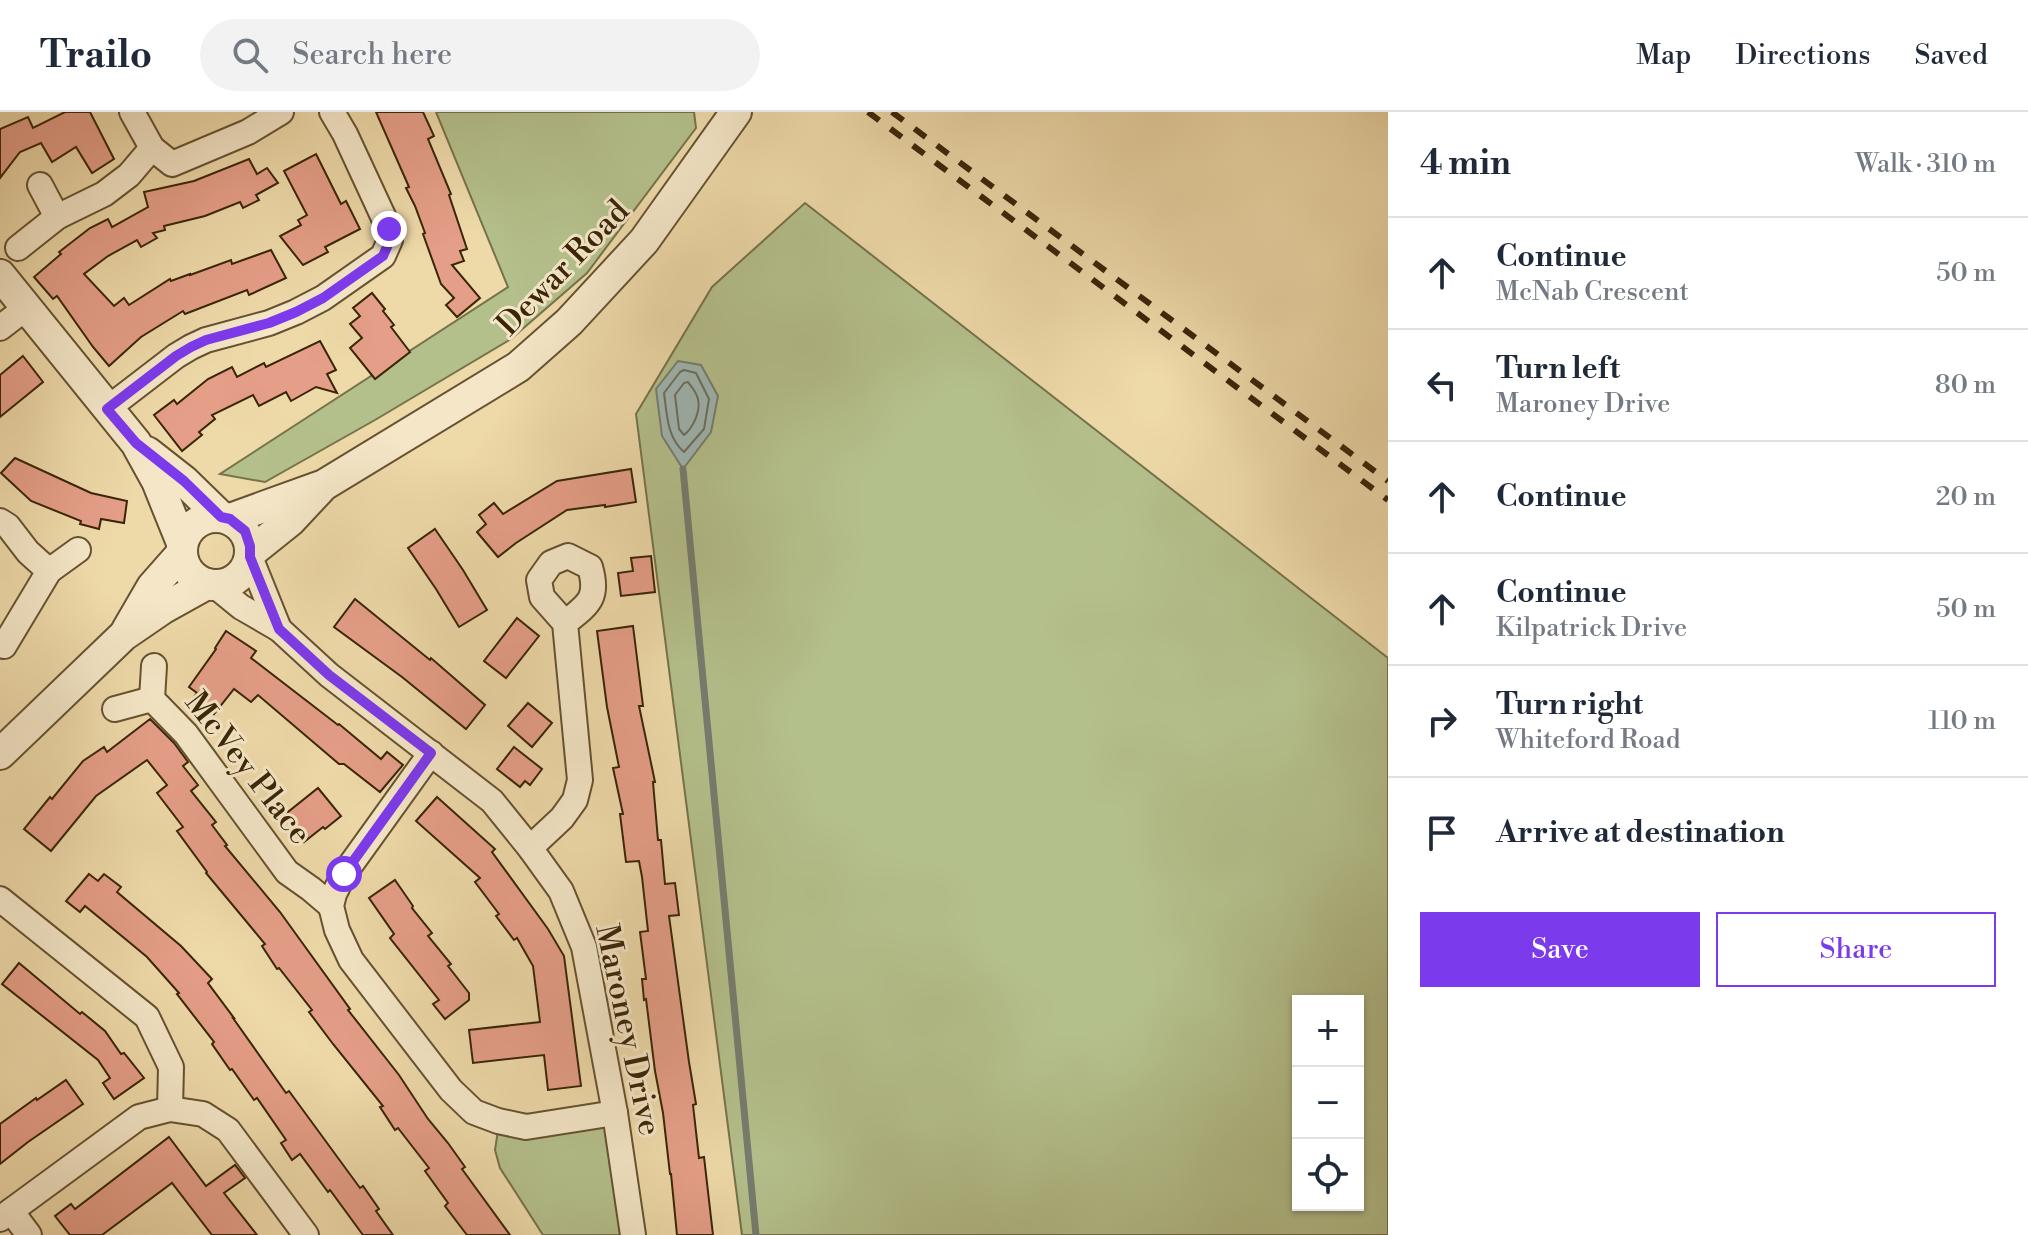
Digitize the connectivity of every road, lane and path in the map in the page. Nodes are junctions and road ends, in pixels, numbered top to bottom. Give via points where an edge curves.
1 (132, 112) edge
2 (281, 112) edge
3 (332, 112) edge
4 (732, 118) edge
5 (152, 148) junction
6 (40, 185) dead end
7 (57, 217) junction
8 (18, 248) dead end
9 (0, 275) edge
10 (26, 308) junction
11 (0, 328) edge
12 (107, 409) junction
13 (136, 443) junction
14 (324, 485) junction
15 (226, 518) junction
16 (0, 521) edge
17 (182, 548) junction
18 (78, 550) dead end
19 (250, 555) junction
20 (49, 571) junction
21 (210, 584) junction
22 (565, 623) dead end
23 (279, 629) junction
24 (124, 635) junction
25 (4, 646) dead end
26 (154, 666) dead end
27 (152, 699) junction
28 (115, 709) dead end
29 (431, 753) junction
30 (0, 754) edge
31 (530, 848) junction
32 (0, 899) edge
33 (331, 906) junction
34 (170, 1109) junction
35 (615, 1113) junction
36 (5, 1215) edge
37 (29, 1235) edge
38 (306, 1235) edge
39 (633, 1235) edge

1 - 5 street
2 - 5 street via 172,164
3 - 12 street via 389,229 383,256 296,312 191,347
4 - 14 street, Dewar Road via 644,241 518,367
5 - 7 street via 104,194
6 - 7 street
7 - 8 street
9 - 10 street
10 - 11 street
10 - 12 street
12 - 13 street
13 - 15 street
13 - 17 street
14 - 15 street, Dewar Road
14 - 19 street, Dewar Road
15 - 17 street via 211,517 192,526
15 - 19 street via 245,531
16 - 20 street
17 - 21 street via 188,571
17 - 24 street
18 - 20 street
19 - 21 street via 239,577
19 - 23 street, Maroney Drive
20 - 25 street
21 - 23 street, Maroney Drive
21 - 24 street
22 - 31 street via 580,780 575,800 562,818
23 - 29 street, Maroney Drive via 329,675
24 - 30 street
26 - 27 street, McVey Place
27 - 28 street, McVey Place
27 - 33 street, McVey Place via 186,734 287,872
29 - 31 street, Maroney Drive via 492,801
29 - 33 street via 344,874
31 - 35 street, Maroney Drive via 561,891 584,947
32 - 34 street via 147,1017 171,1067
33 - 35 street via 351,960 451,1090 474,1112 526,1127
34 - 36 street via 139,1117
34 - 38 street via 203,1114 228,1130
35 - 39 street, Maroney Drive
36 - 37 street

